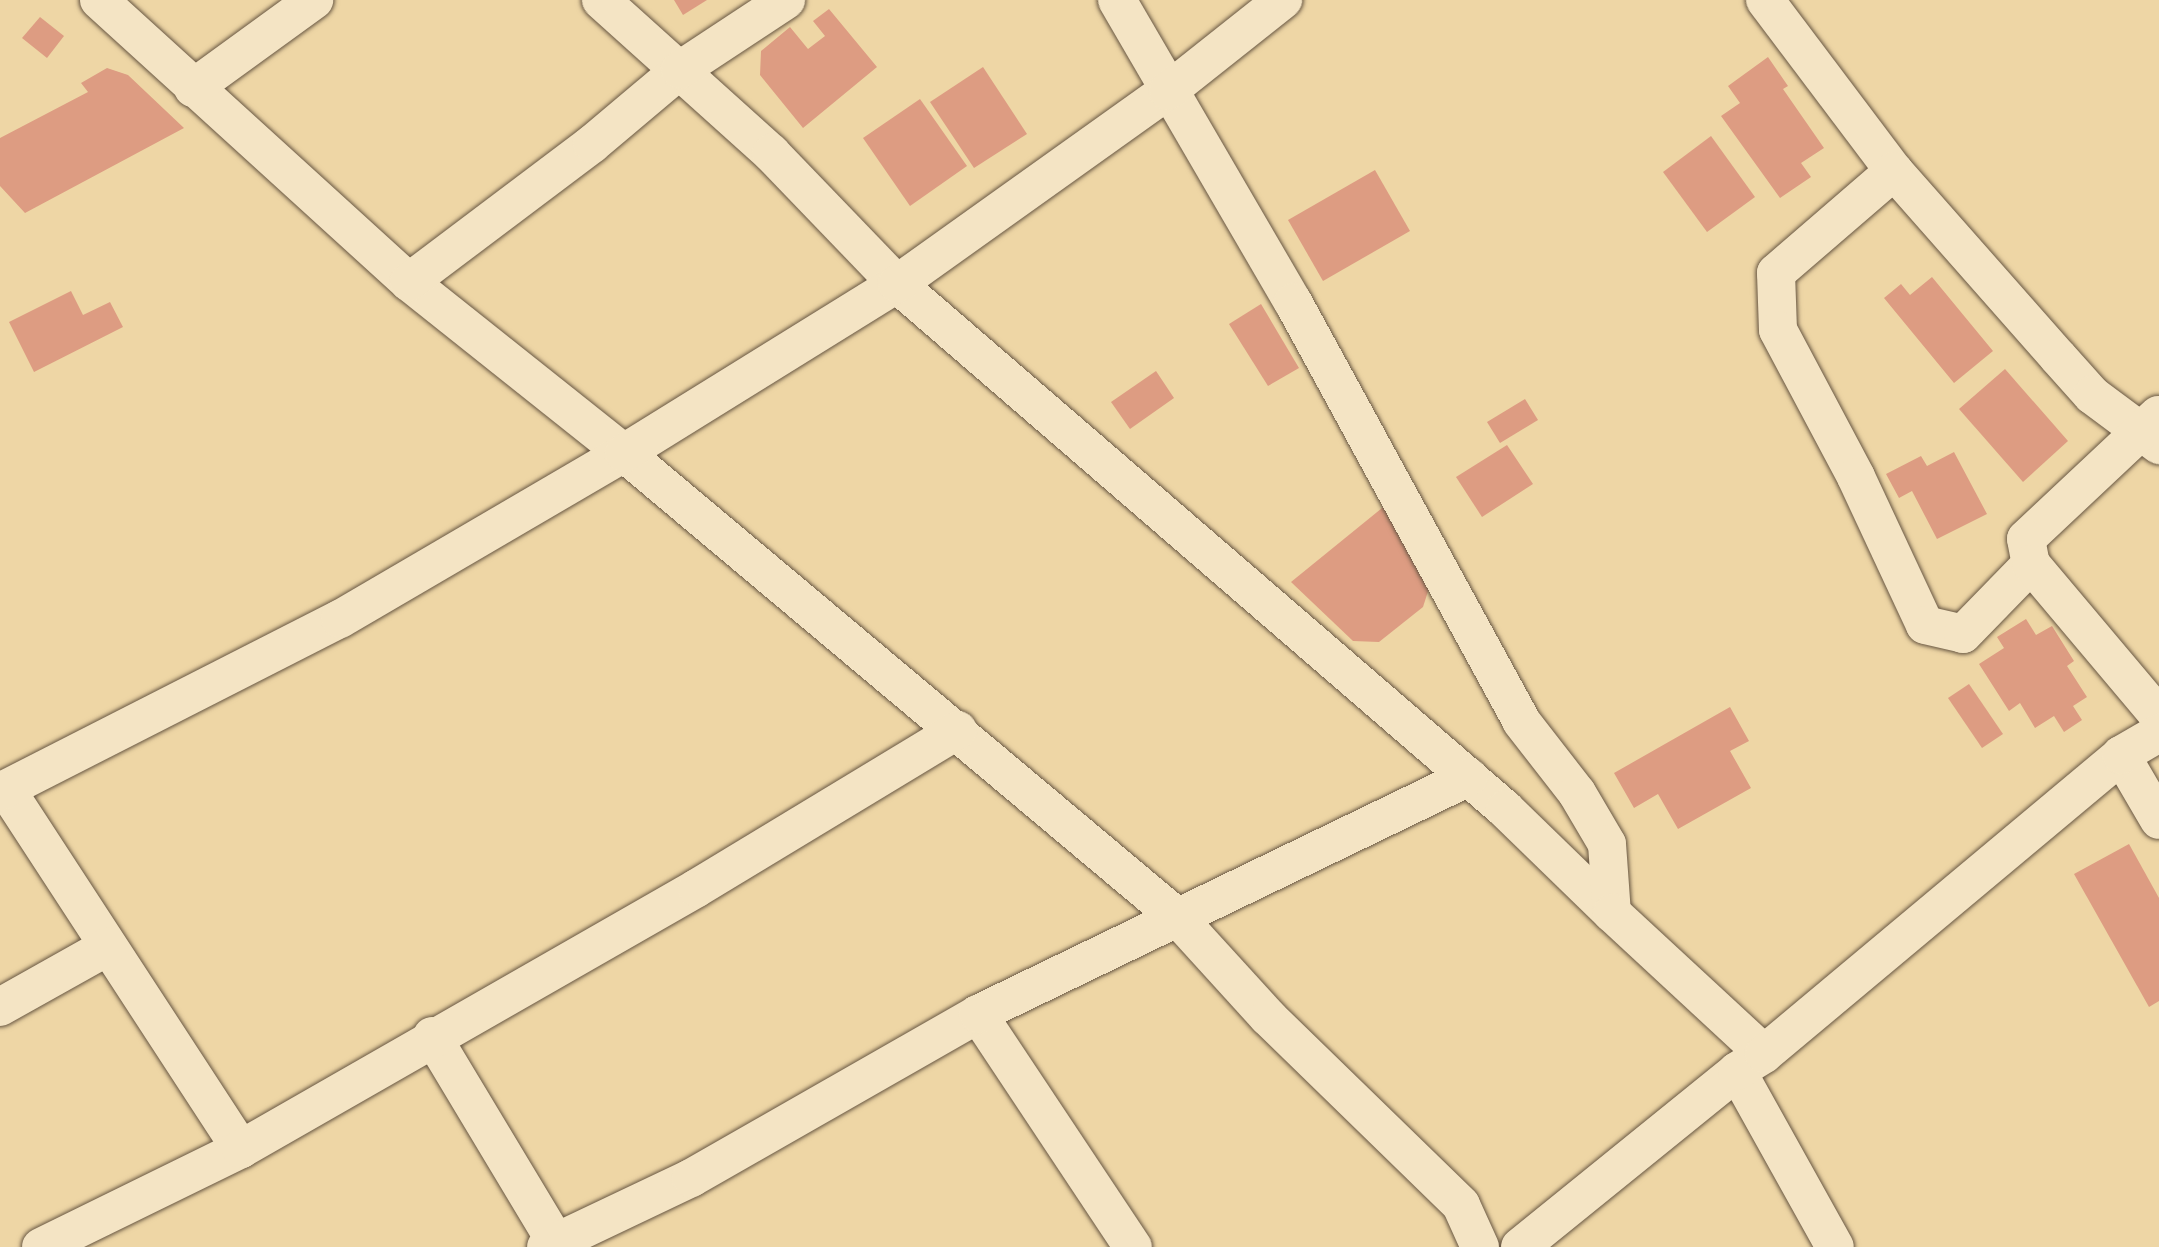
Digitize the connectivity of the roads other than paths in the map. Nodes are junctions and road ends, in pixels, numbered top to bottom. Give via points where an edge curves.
1 (99, 0) edge
2 (314, 0) edge
3 (601, 0) edge
4 (786, 0) edge
5 (1118, 0) edge
6 (1283, 0) edge
7 (1765, 0) edge
8 (680, 70) junction
9 (193, 88) junction
10 (1168, 91) junction
11 (1894, 171) junction
12 (409, 282) junction
13 (897, 284) junction
14 (2153, 430) edge
15 (625, 453) junction
16 (2031, 564) junction
17 (2159, 716) edge
18 (958, 730) junction
19 (2159, 733) edge
20 (2121, 755) junction
21 (1469, 777) junction
22 (3, 790) edge
23 (2159, 820) edge
24 (1612, 913) junction
25 (1177, 917) junction
26 (107, 947) junction
27 (0, 1007) edge
28 (978, 1014) junction
29 (432, 1036) junction
30 (1751, 1063) junction
31 (241, 1149) junction
32 (1119, 1243) edge
33 (550, 1244) edge
34 (41, 1247) edge
35 (1480, 1247) edge
36 (1520, 1247) edge
37 (1835, 1247) edge

1 - 9 street
2 - 9 street
3 - 8 street
4 - 8 street
5 - 10 street
6 - 10 street
7 - 11 street
8 - 12 street via 592,144
8 - 13 street via 771,153
9 - 12 street
10 - 13 street
10 - 24 street via 1293,302 1521,721 1577,793 1607,844
11 - 14 street via 2092,395
11 - 16 street via 1776,273 1778,330 1856,477 1925,625 1963,634
12 - 15 street
13 - 15 street
13 - 21 street
14 - 16 street via 2025,539
15 - 18 street
15 - 22 street via 340,619
16 - 17 street
18 - 25 street
18 - 29 street via 697,888
19 - 20 street
20 - 23 street
20 - 30 street
21 - 24 street
21 - 25 street
22 - 26 street
24 - 30 street
25 - 28 street
25 - 35 street via 1268,1017 1461,1205
26 - 27 street
26 - 31 street
28 - 32 street
28 - 33 street via 691,1178
29 - 31 street
29 - 33 street
30 - 36 street
30 - 37 street
31 - 34 street

